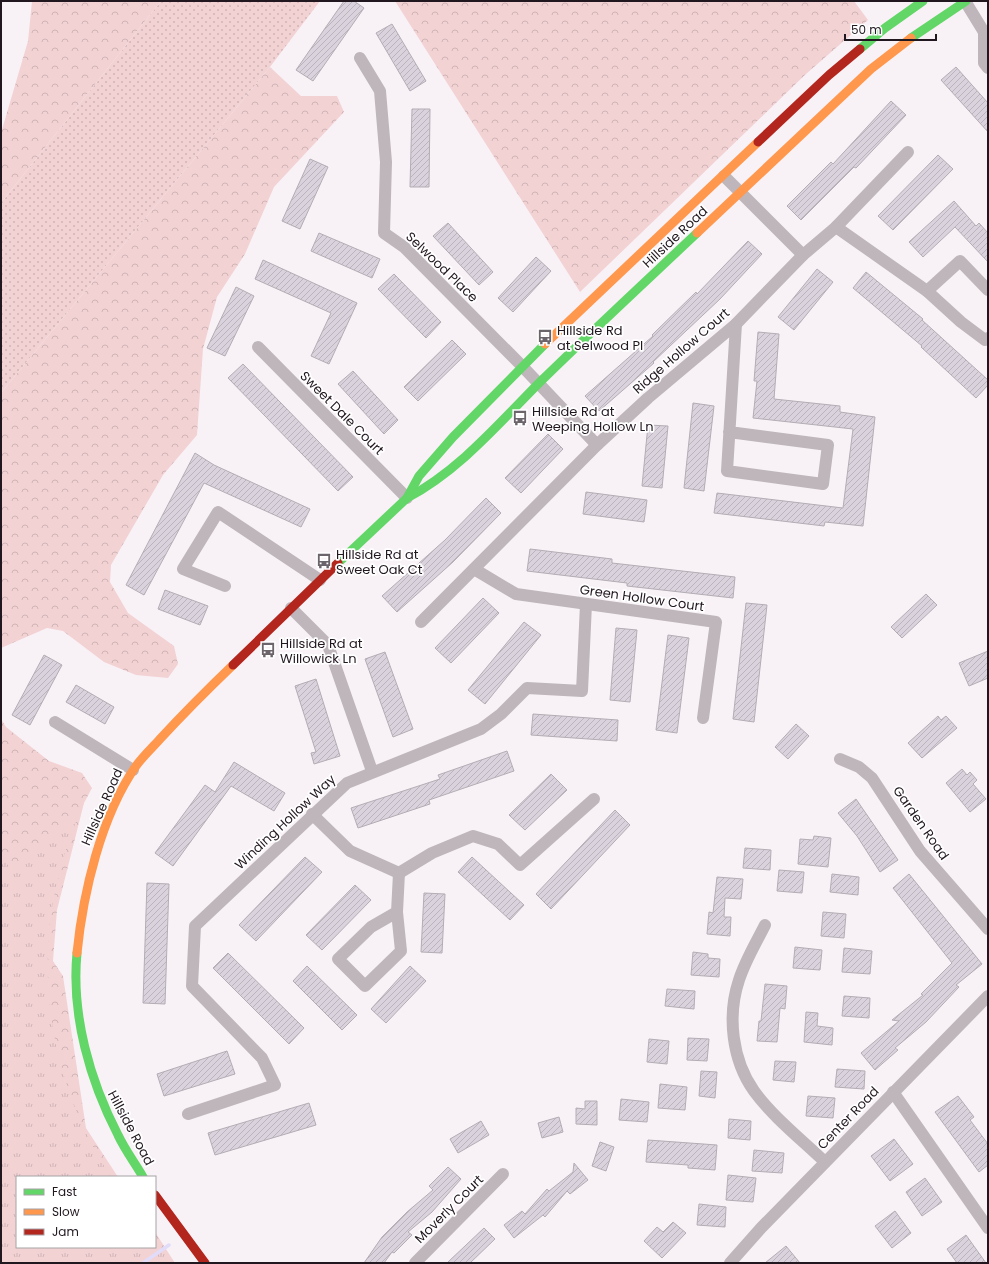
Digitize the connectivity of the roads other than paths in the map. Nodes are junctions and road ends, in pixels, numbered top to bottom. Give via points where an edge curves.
1 (923, 1) edge
2 (966, 1) edge
3 (360, 58) dead end
4 (988, 68) edge
5 (908, 152) dead end
6 (724, 176) junction
7 (740, 192) junction
8 (836, 227) junction
9 (803, 255) junction
10 (988, 290) edge
11 (927, 291) junction
12 (736, 324) junction
13 (988, 338) edge
14 (258, 347) dead end
15 (522, 366) junction
16 (539, 384) junction
17 (729, 432) junction
18 (597, 445) junction
19 (407, 498) junction
20 (474, 569) junction
21 (320, 580) junction
22 (225, 586) dead end
23 (586, 604) junction
24 (291, 608) junction
25 (421, 622) dead end
26 (703, 718) dead end
27 (55, 722) dead end
28 (840, 759) dead end
29 (133, 770) junction
30 (372, 772) junction
31 (594, 799) dead end
32 (312, 814) junction
33 (398, 874) junction
34 (397, 912) junction
35 (765, 925) dead end
36 (988, 929) edge
37 (988, 996) edge
38 (893, 1092) junction
39 (188, 1114) dead end
40 (825, 1162) junction
41 (503, 1174) dead end
42 (141, 1176) edge
43 (156, 1196) edge
44 (988, 1228) edge
45 (205, 1263) edge
46 (415, 1263) edge
47 (730, 1263) edge

1 - 6 street, Hillside Road via 856,51
2 - 4 street via 984,32 984,64
2 - 7 street, Hillside Road via 899,46 871,69
3 - 15 street, Selwood Place via 380,91 386,162 384,233 404,247
5 - 8 street, Ridge Hollow Court
6 - 7 street
6 - 15 street, Hillside Road
7 - 9 street
7 - 16 street, Hillside Road
8 - 9 street, Ridge Hollow Court
8 - 11 street
9 - 12 street, Ridge Hollow Court
10 - 11 street via 960,261
11 - 13 street via 961,322 986,340
12 - 17 street
12 - 18 street, Ridge Hollow Court
14 - 19 street, Sweet Dale Court
15 - 16 street
15 - 19 street, Hillside Road via 419,476
16 - 18 street
16 - 19 street, Hillside Road via 466,457 424,489
17 - 17 street via 727,471 823,484 828,445
18 - 20 street, Ridge Hollow Court
19 - 21 street, Hillside Road
20 - 23 street, Green Hollow Court via 516,594
20 - 25 street, Ridge Hollow Court
21 - 22 street via 218,512 183,569
21 - 24 street, Hillside Road
23 - 26 street, Green Hollow Court via 716,622
23 - 30 street, Winding Hollow Way via 582,692 527,688 501,714 481,729
24 - 29 street, Hillside Road via 183,713
24 - 30 street via 328,646
27 - 29 street
28 - 36 street, Garden Road via 859,767 872,778 920,851
29 - 42 street, Hillside Road via 101,840 87,879 80,918 76,980 84,1045 92,1075 110,1122
30 - 32 street, Winding Hollow Way via 347,783
31 - 33 street via 520,865 498,844 473,836 432,853
32 - 33 street via 350,851
32 - 39 street, Winding Hollow Way via 195,926 192,986 262,1058 275,1085
33 - 34 street
34 - 34 street via 401,951 365,986 338,959 371,927
35 - 40 street via 739,980 732,1021 736,1048 741,1066 753,1090
37 - 38 street, Center Road
38 - 40 street, Center Road
38 - 44 street
40 - 47 street, Center Road
41 - 46 street, Moverly Court
43 - 45 street

